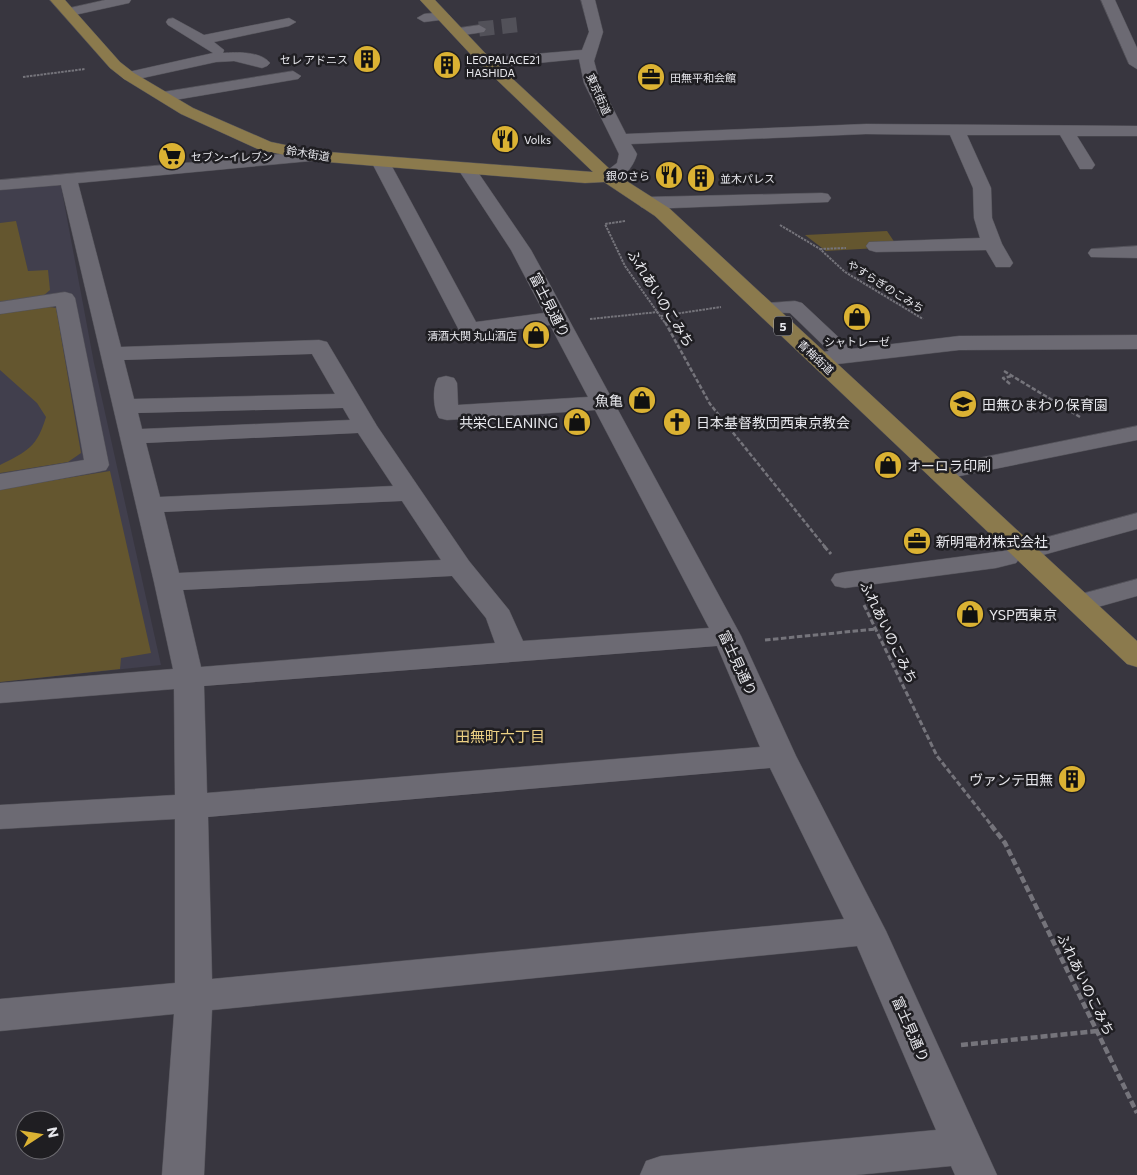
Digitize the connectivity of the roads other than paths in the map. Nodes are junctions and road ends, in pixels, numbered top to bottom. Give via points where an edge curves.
1 (57, 0) edge
2 (124, 0) edge
3 (588, 0) edge
4 (1108, 0) edge
5 (70, 12) junction
6 (173, 22) dead end
7 (289, 22) dead end
8 (449, 26) edge
9 (202, 40) junction
10 (606, 48) dead end
11 (589, 51) junction
12 (224, 56) junction
13 (262, 58) dead end
14 (487, 63) junction
15 (1137, 64) edge
16 (129, 76) junction
17 (293, 76) dead end
18 (162, 97) junction
19 (956, 130) junction
20 (1066, 131) junction
21 (1137, 131) edge
22 (620, 139) junction
23 (315, 156) junction
24 (380, 161) junction
25 (1086, 165) dead end
26 (467, 169) junction
27 (608, 177) junction
28 (68, 178) junction
29 (0, 184) edge
30 (822, 198) dead end
31 (648, 203) junction
32 (992, 244) junction
33 (876, 246) dead end
34 (1137, 252) edge
35 (1098, 253) dead end
36 (1003, 263) dead end
37 (0, 308) edge
38 (764, 308) junction
39 (557, 320) junction
40 (1137, 342) edge
41 (110, 354) junction
42 (846, 356) junction
43 (820, 360) junction
44 (446, 382) dead end
45 (351, 401) junction
46 (601, 403) junction
47 (123, 406) junction
48 (366, 426) junction
49 (1126, 435) edge
50 (131, 437) junction
51 (940, 474) junction
52 (0, 482) edge
53 (410, 493) junction
54 (148, 505) junction
55 (1137, 521) edge
56 (1015, 554) junction
57 (459, 566) junction
58 (848, 580) road end
59 (168, 582) junction
60 (1137, 587) edge
61 (1080, 603) junction
62 (728, 640) junction
63 (513, 651) junction
64 (1137, 657) edge
65 (189, 677) junction
66 (0, 694) edge
67 (780, 756) junction
68 (191, 806) junction
69 (0, 817) edge
70 (868, 931) junction
71 (194, 996) junction
72 (0, 1015) edge
73 (969, 1161) edge
74 (183, 1175) edge
75 (661, 1175) edge

1 - 5 main road, 鈴木街道
2 - 5 street
3 - 11 street, 東京街道 via 589,22 596,32
4 - 15 street
5 - 16 main road, 鈴木街道
6 - 9 street
7 - 9 street
8 - 14 main road, 青梅街道 / 5
9 - 12 street
10 - 11 street
11 - 14 street
11 - 22 street, 東京街道 via 586,61 592,83
12 - 13 street
12 - 16 street
14 - 27 main road, 青梅街道 / 5
16 - 18 main road, 鈴木街道
17 - 18 street
18 - 23 main road, 鈴木街道 via 266,146
19 - 20 street
19 - 22 street via 808,130
19 - 32 street via 982,188 983,218
20 - 21 street
20 - 25 street
22 - 27 street, 東京街道 via 628,159
23 - 24 main road, 鈴木街道
23 - 28 street
24 - 26 main road, 鈴木街道
24 - 39 street via 469,329
26 - 27 main road, 鈴木街道
26 - 39 street, 富士見通り via 521,250
27 - 31 main road, 青梅街道 / 5
28 - 29 street
28 - 41 street
30 - 31 street
31 - 38 main road, 青梅街道 / 5 via 662,212
32 - 33 street
32 - 36 street
34 - 35 street
37 - 52 street via 65,298 97,464
38 - 42 street via 795,307
38 - 43 main road, 青梅街道 / 5
39 - 46 street, 富士見通り
40 - 42 street via 959,343 890,348
41 - 45 street via 319,347
41 - 47 street
42 - 43 street
43 - 51 main road, 青梅街道 / 5
44 - 46 street via 447,413
45 - 47 street
45 - 48 street
46 - 62 street, 富士見通り
47 - 50 street
48 - 50 street
48 - 53 street
49 - 51 street
50 - 54 street
51 - 56 main road, 青梅街道 / 5
53 - 54 street
53 - 57 street
54 - 59 street
55 - 56 street
56 - 58 street
56 - 61 main road, 青梅街道 / 5
57 - 59 street
57 - 63 street via 499,616
59 - 65 street
60 - 61 street
61 - 64 main road, 青梅街道 / 5
62 - 63 street
62 - 67 street, 富士見通り
63 - 65 street
65 - 66 street
65 - 68 street
67 - 68 street
67 - 70 street, 富士見通り
68 - 69 street
68 - 71 street
70 - 71 street
70 - 73 street, 富士見通り
71 - 72 street
71 - 74 street
73 - 75 street

